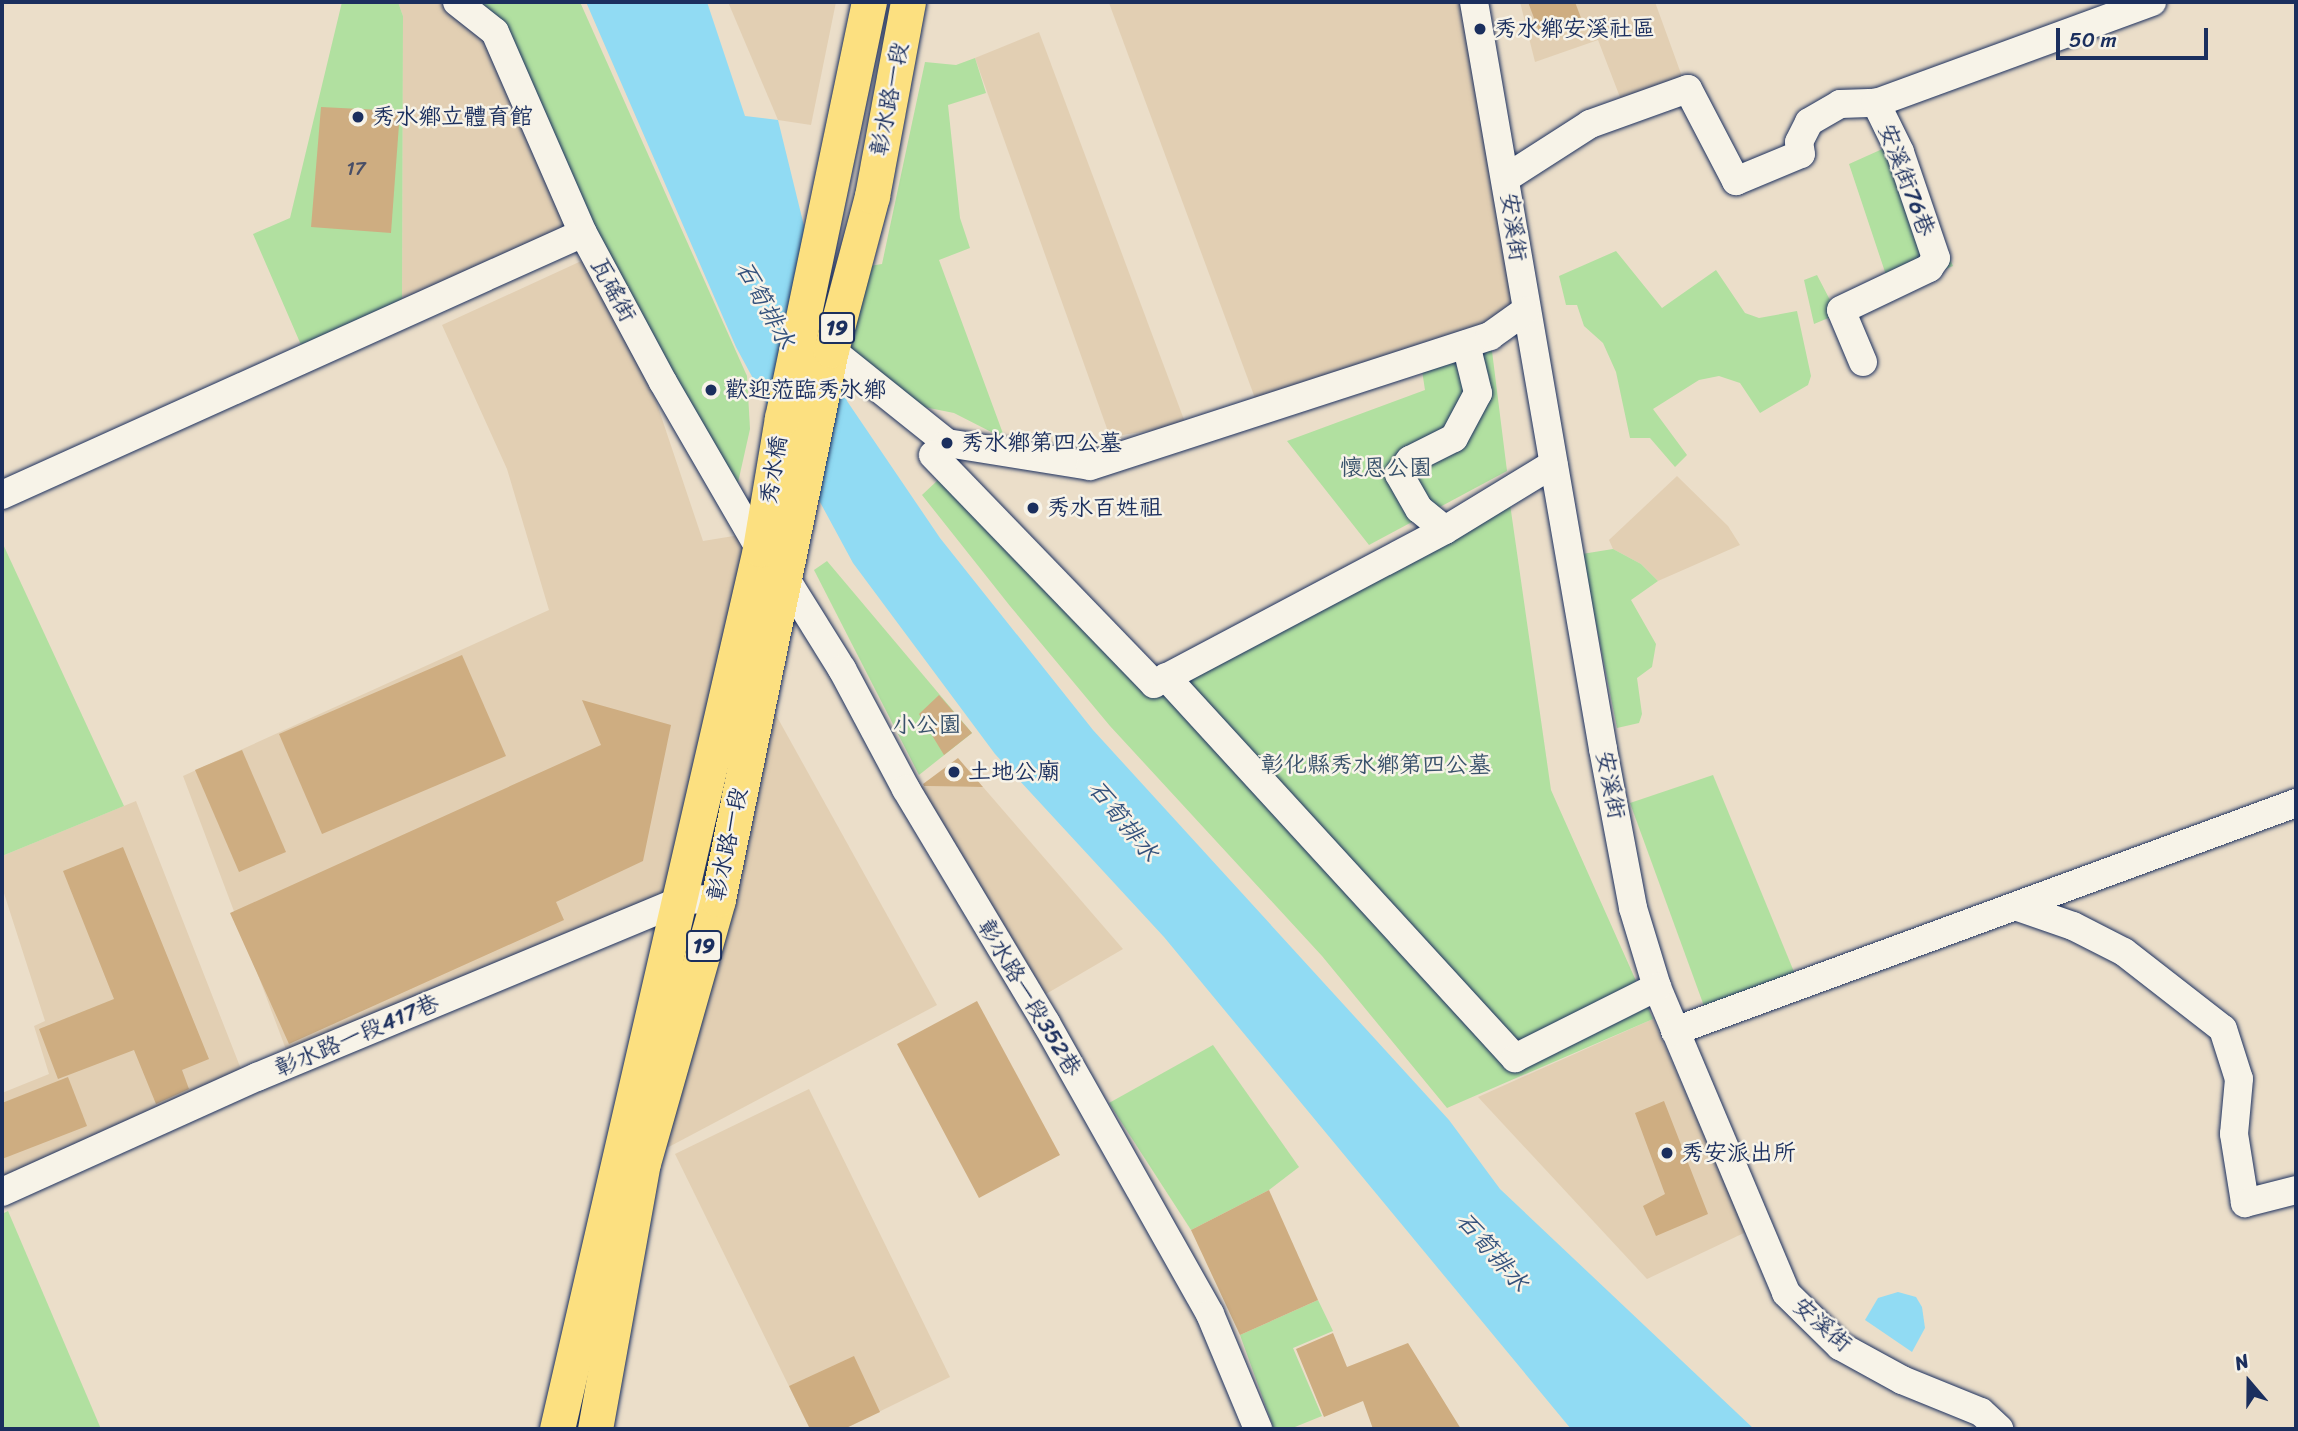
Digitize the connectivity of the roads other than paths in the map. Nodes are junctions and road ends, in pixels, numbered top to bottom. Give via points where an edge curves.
1 (457, 2) edge
2 (869, 2) edge
3 (908, 2) edge
4 (1474, 2) edge
5 (2152, 2) edge
6 (1876, 103) junction
7 (1506, 178) junction
8 (831, 186) joint
9 (872, 196) joint
10 (583, 233) junction
11 (1525, 311) junction
12 (1466, 344) junction
13 (831, 350) junction
14 (1863, 362) dead end
15 (947, 443) junction
16 (807, 461) joint
17 (1553, 464) junction
18 (2, 495) edge
19 (1445, 530) junction
20 (760, 549) junction
21 (784, 576) junction
22 (1166, 677) junction
23 (2296, 803) edge
24 (718, 899) junction
25 (682, 900) junction
26 (2018, 907) junction
27 (1657, 987) junction
28 (1675, 1031) junction
29 (2296, 1190) edge
30 (2, 1192) edge
31 (557, 1429) edge
32 (595, 1429) edge
33 (1258, 1429) edge
34 (1999, 1429) edge

1 - 10 street, 瓦磘街 via 495,32
2 - 8 main road, 彰水路一段 / 19
3 - 9 main road, 彰水路一段 / 19
4 - 7 street, 安溪街
5 - 6 street, 安溪街76巷
6 - 7 street, 安溪街76巷 via 1840,104 1820,113 1802,132 1801,154 1736,181 1688,89 1674,91 1591,124
6 - 14 street, 安溪街76巷 via 1900,152 1936,258 1929,268 1841,310
7 - 11 street, 安溪街
8 - 20 main road, 秀水橋 / 19
9 - 13 main road, 秀水橋 / 19
10 - 18 street
10 - 20 street, 瓦磘街
11 - 12 street via 1490,336
11 - 17 street, 安溪街
12 - 15 street via 1090,466
12 - 19 street via 1478,393 1454,439 1410,460 1399,474 1419,509
13 - 15 street
13 - 16 main road, 秀水橋 / 19
15 - 22 street via 933,455 1154,684
16 - 21 main road, 彰水路一段 / 19
17 - 19 street
17 - 27 street, 安溪街 via 1633,908
19 - 22 street
20 - 21 street, 瓦磘街
20 - 25 main road, 彰水路一段 / 19 via 732,654
21 - 24 main road, 彰水路一段 / 19
21 - 33 street, 彰水路一段352巷 via 842,669 906,789 1046,1023 1210,1314
22 - 27 street via 1515,1058
23 - 26 street
24 - 25 street, 彰水路一段417巷
24 - 32 main road, 彰水路一段 / 19 via 643,1163
25 - 30 street, 彰水路一段417巷 via 257,1077
25 - 31 main road, 彰水路一段 / 19
26 - 28 street
26 - 29 street via 2073,926 2124,952 2223,1029 2239,1079 2234,1134 2245,1203
27 - 28 street, 安溪街
28 - 34 street, 安溪街 via 1786,1293 1840,1346 1902,1380 1981,1412

